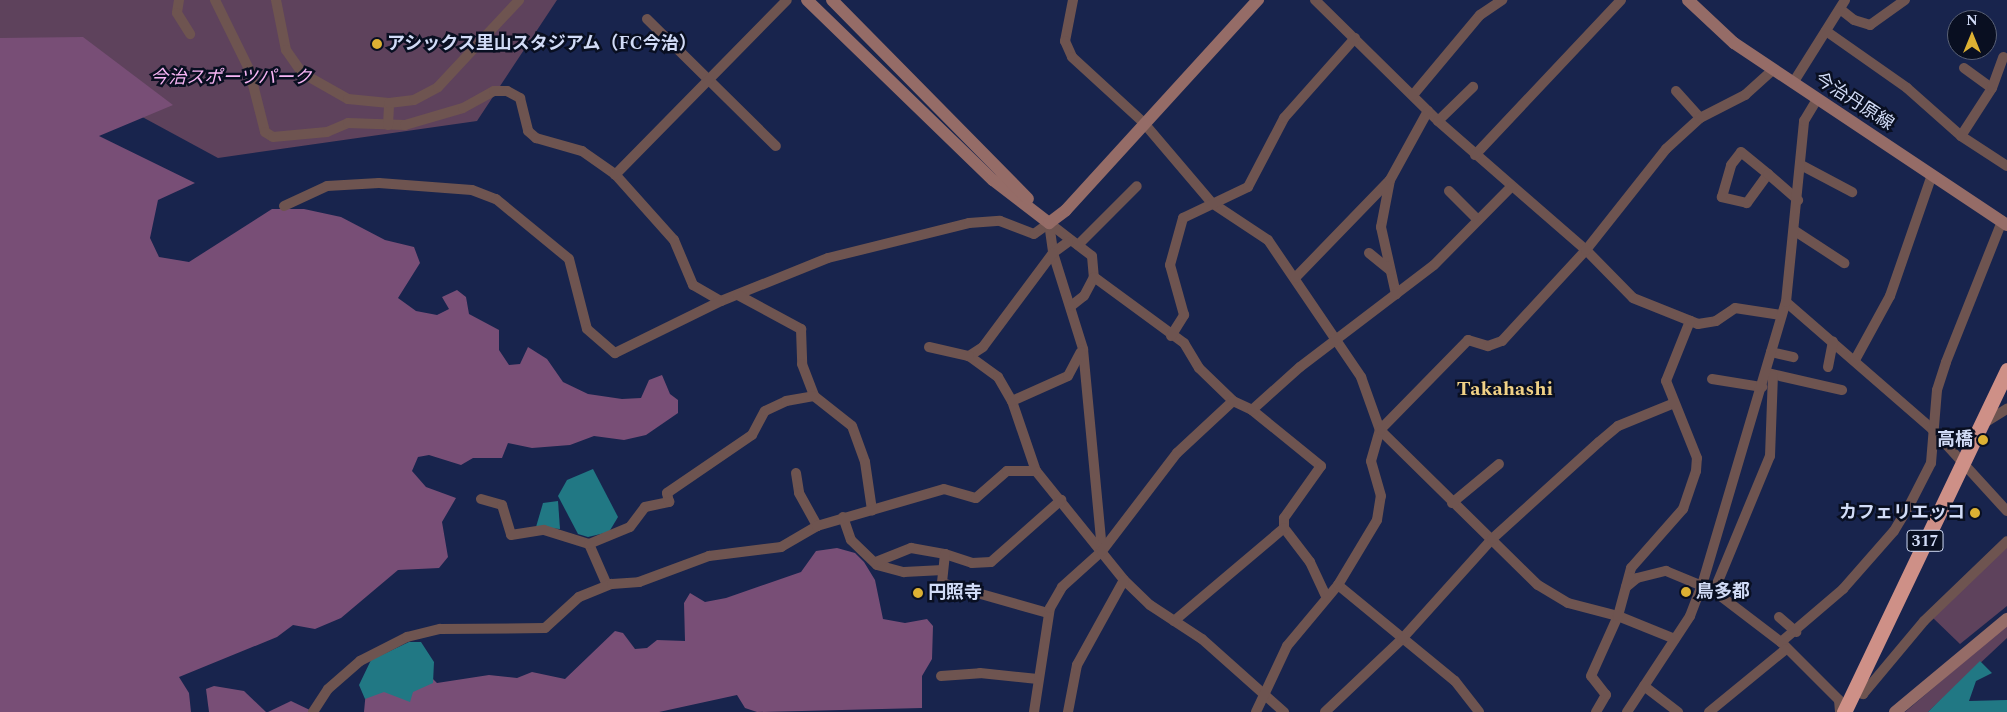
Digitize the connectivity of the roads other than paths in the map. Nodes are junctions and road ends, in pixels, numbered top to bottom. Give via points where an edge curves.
1 (179, 0) edge
2 (215, 0) edge
3 (276, 0) edge
4 (519, 0) edge
5 (787, 0) edge
6 (807, 0) edge
7 (832, 0) edge
8 (1073, 0) edge
9 (1258, 0) edge
10 (1315, 0) edge
11 (1502, 0) edge
12 (1621, 0) edge
13 (1688, 0) edge
14 (1905, 0) edge
15 (1843, 4) edge
16 (647, 19) dead end
17 (1826, 31) junction
18 (190, 34) dead end
19 (1355, 38) junction
20 (2003, 57) dead end
21 (1964, 68) dead end
22 (1773, 70) junction
23 (709, 80) junction
24 (1793, 83) junction
25 (1473, 87) dead end
26 (1992, 88) junction
27 (1676, 91) dead end
28 (1413, 95) junction
29 (1816, 99) junction
30 (389, 103) junction
31 (1428, 111) junction
32 (1700, 118) junction
33 (1438, 121) junction
34 (1143, 122) junction
35 (388, 125) junction
36 (1962, 136) junction
37 (776, 146) dead end
38 (1475, 155) junction
39 (1801, 165) junction
40 (2007, 166) edge
41 (1768, 174) junction
42 (615, 175) junction
43 (1932, 175) junction
44 (1390, 180) junction
45 (1137, 186) dead end
46 (1511, 187) junction
47 (1448, 191) dead end
48 (1852, 192) dead end
49 (1798, 200) junction
50 (1212, 203) junction
51 (284, 206) dead end
52 (1478, 220) junction
53 (1049, 223) junction
54 (2004, 223) edge
55 (1796, 231) junction
56 (1073, 243) junction
57 (1586, 250) junction
58 (1053, 252) junction
59 (1369, 253) dead end
60 (1844, 263) dead end
61 (1390, 270) junction
62 (1094, 277) junction
63 (1295, 278) junction
64 (1396, 294) junction
65 (738, 295) junction
66 (721, 301) junction
67 (1786, 302) junction
68 (1071, 306) junction
69 (1781, 315) junction
70 (1690, 321) junction
71 (1172, 336) junction
72 (1336, 342) junction
73 (1833, 342) junction
74 (929, 347) dead end
75 (1083, 347) junction
76 (1771, 352) junction
77 (969, 356) junction
78 (1793, 357) dead end
79 (1855, 360) junction
80 (1828, 367) dead end
81 (2007, 370) edge
82 (1769, 374) junction
83 (1712, 379) dead end
84 (1762, 387) junction
85 (1842, 390) dead end
86 (814, 396) junction
87 (1012, 400) junction
88 (1233, 401) junction
89 (1672, 404) junction
90 (1772, 409) junction
91 (1252, 410) junction
92 (2007, 410) edge
93 (1754, 412) junction
94 (1981, 425) junction
95 (1932, 429) junction
96 (1380, 430) junction
97 (1963, 462) junction
98 (1499, 464) dead end
99 (1036, 471) junction
100 (796, 473) dead end
101 (481, 499) dead end
102 (1061, 500) junction
103 (1452, 503) junction
104 (872, 510) junction
105 (2007, 511) edge
106 (843, 518) junction
107 (817, 526) junction
108 (1284, 528) junction
109 (1492, 539) junction
110 (2007, 541) edge
111 (589, 544) junction
112 (1102, 551) junction
113 (945, 554) junction
114 (876, 562) junction
115 (943, 570) junction
116 (1124, 580) junction
117 (1338, 585) junction
118 (1702, 585) junction
119 (607, 586) junction
120 (1626, 587) junction
121 (1714, 591) junction
122 (1326, 596) junction
123 (1048, 613) junction
124 (1618, 616) junction
125 (1780, 617) dead end
126 (2007, 619) edge
127 (1174, 620) junction
128 (1796, 632) junction
129 (1675, 639) junction
130 (1402, 640) junction
131 (1784, 645) junction
132 (941, 676) dead end
133 (1038, 679) junction
134 (1644, 686) junction
135 (1853, 690) junction
136 (1264, 695) junction
137 (313, 712) edge
138 (1034, 712) edge
139 (1068, 712) edge
140 (1256, 712) edge
141 (1284, 712) edge
142 (1325, 712) edge
143 (1479, 712) edge
144 (1596, 712) edge
145 (1627, 712) edge
146 (1678, 712) edge
147 (1709, 712) edge
148 (1842, 712) edge
149 (1894, 712) edge

1 - 18 street via 178,13
2 - 35 street via 249,69 265,132 273,137 296,137 348,123
3 - 30 street via 286,50 302,73 348,99
4 - 30 street via 438,87 414,100
5 - 23 street
6 - 53 street via 993,180
7 - 53 street
8 - 34 street via 1066,41 1072,57
9 - 34 street
10 - 19 street
11 - 28 street via 1480,15
12 - 38 street
13 - 22 street, 今治丹原線 via 1729,40
14 - 15 street via 1870,25 1854,20
15 - 17 street
16 - 23 street
17 - 24 street
17 - 36 street via 1907,88
19 - 28 street
19 - 50 street via 1284,118 1248,187 1240,195
20 - 26 street
21 - 26 street
22 - 24 street, 今治丹原線
22 - 32 street via 1745,95
23 - 37 street
23 - 42 street
24 - 29 street, 今治丹原線
25 - 33 street
26 - 36 street
27 - 32 street
28 - 31 street
29 - 39 street via 1804,121
29 - 43 street, 今治丹原線
30 - 35 street
31 - 33 street
31 - 44 street
32 - 57 street via 1666,148
33 - 38 street
34 - 50 street
34 - 53 street via 1066,210
35 - 42 street via 431,120 494,91 507,91 520,98 528,131 536,138 582,151
36 - 40 street
38 - 46 street
39 - 48 street
39 - 49 street
41 - 41 street via 1741,152 1731,165 1722,197 1747,203
41 - 49 street
42 - 66 street via 674,240 694,285
43 - 54 street, 今治丹原線
43 - 79 street via 1890,296
44 - 61 street via 1381,211
44 - 63 street
45 - 56 street
46 - 52 street
46 - 57 street
47 - 52 street
49 - 55 street
50 - 63 street via 1268,240
50 - 71 street via 1183,218 1170,265 1184,315
51 - 66 street via 327,186 370,184 472,190 496,199 569,259 586,329 615,353
52 - 64 street via 1434,265
53 - 56 street
53 - 58 street
53 - 65 street via 1034,234 1000,221 969,223 828,258
54 - 95 street via 1946,362
55 - 60 street
55 - 67 street
56 - 58 street
56 - 62 street via 1092,256
57 - 70 street via 1633,298
57 - 96 street via 1502,341 1488,346 1468,340
58 - 68 street
58 - 77 street via 983,347
59 - 61 street
61 - 64 street
62 - 68 street via 1084,296
62 - 71 street
63 - 72 street
64 - 72 street
65 - 66 street
65 - 86 street via 801,329 802,364
67 - 69 street
67 - 73 street
68 - 75 street
69 - 70 street via 1735,308 1716,320
69 - 76 street
70 - 89 street via 1667,371
71 - 88 street via 1184,343 1199,368
72 - 91 street
72 - 96 street via 1361,378
73 - 79 street
73 - 80 street
74 - 77 street
75 - 87 street via 1068,376
75 - 112 street
76 - 78 street
76 - 82 street
77 - 87 street via 998,377
79 - 95 street
81 - 94 highway, 317
82 - 84 street
82 - 85 street
82 - 90 street
83 - 84 street
84 - 93 street
86 - 104 street via 852,426 865,462
86 - 111 street via 786,400 765,411 752,435 667,493 669,502 645,507 635,524
87 - 99 street
88 - 91 street
88 - 112 street via 1177,453
89 - 109 street via 1618,426
89 - 120 street via 1697,458 1696,470 1682,509 1641,552
90 - 93 street
90 - 121 street via 1770,456
91 - 108 street via 1321,466 1284,518
92 - 94 street
93 - 118 street
94 - 97 highway, 317
95 - 97 street
95 - 128 street via 1931,463 1894,531 1844,589
96 - 103 street
96 - 117 street via 1370,461 1381,496 1376,520
97 - 105 street
97 - 135 highway, 317
98 - 103 street
99 - 102 street
99 - 104 street via 1007,471 976,498 944,489
100 - 107 street via 800,493
101 - 111 street via 502,505 511,535 544,530
102 - 112 street
102 - 113 street via 991,562 972,563
103 - 109 street
104 - 106 street
106 - 107 street
106 - 114 street via 851,540
107 - 119 street via 781,547 702,558 639,582
108 - 122 street via 1310,562
108 - 127 street
109 - 124 street via 1546,589 1568,603
109 - 130 street
110 - 135 street via 1924,621 1863,694
111 - 119 street
112 - 116 street
112 - 123 street via 1062,587
113 - 114 street via 911,548
113 - 115 street
114 - 115 street via 904,572
115 - 123 street via 942,583 946,586
116 - 127 street via 1150,606
116 - 139 street via 1077,664
117 - 122 street
117 - 130 street
118 - 120 street via 1659,571
118 - 121 street
118 - 129 street
119 - 137 street via 579,597 545,628 440,630 406,637 360,661 328,689
120 - 124 street
121 - 131 street
122 - 136 street via 1287,646
123 - 133 street
124 - 129 street
124 - 144 street via 1591,676 1606,695
125 - 128 street
126 - 149 street
127 - 136 street via 1202,639
128 - 131 street
129 - 134 street
130 - 142 street
130 - 143 street via 1455,681
131 - 147 street
131 - 148 street via 1839,700
132 - 133 street via 980,673
133 - 138 street
134 - 145 street
134 - 146 street
135 - 148 highway, 317
136 - 140 street
136 - 141 street

